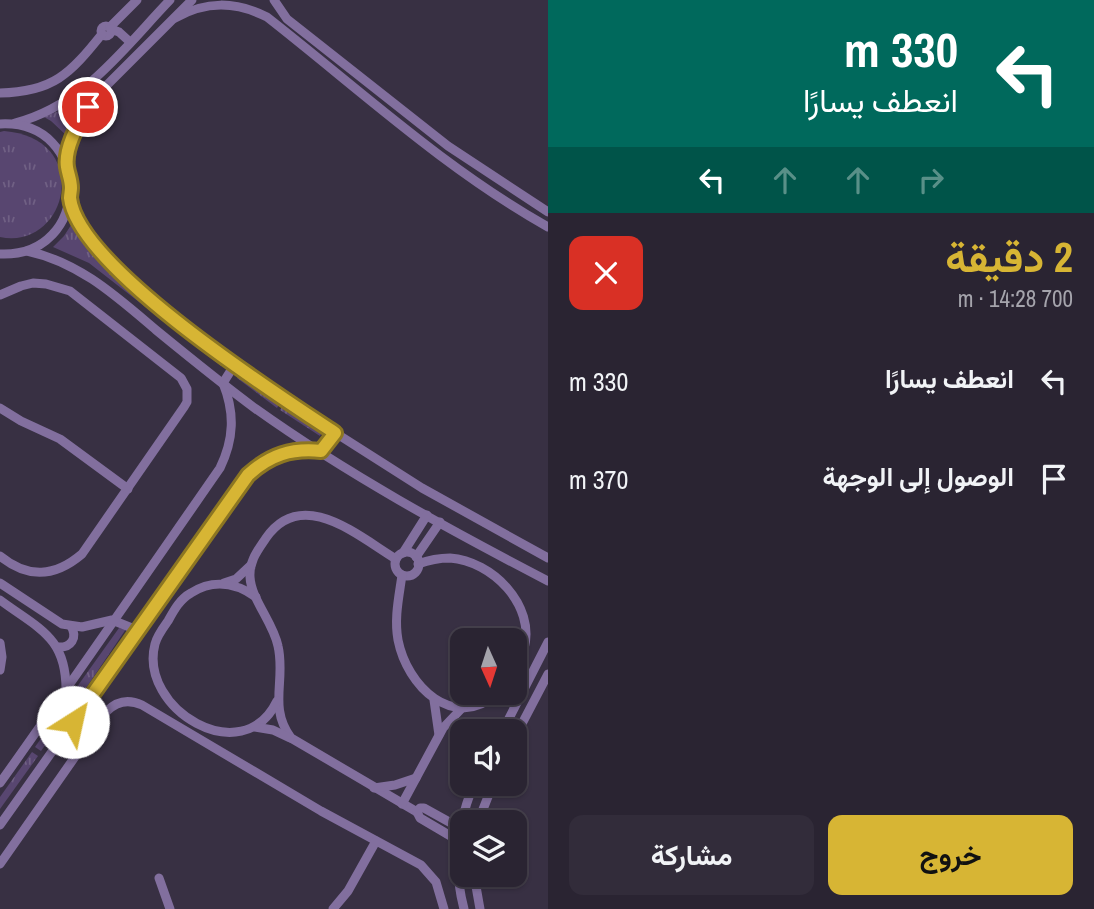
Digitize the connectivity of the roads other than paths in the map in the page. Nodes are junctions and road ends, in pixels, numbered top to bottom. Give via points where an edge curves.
1 (137, 0) edge
2 (170, 0) edge
3 (192, 0) edge
4 (274, 0) edge
5 (175, 18) junction
6 (107, 32) junction
7 (130, 42) junction
8 (120, 53) junction
9 (0, 93) edge
10 (0, 124) edge
11 (11, 124) junction
12 (66, 165) junction
13 (70, 200) junction
14 (548, 212) edge
15 (548, 227) edge
16 (27, 251) junction
17 (0, 254) edge
18 (0, 295) edge
19 (235, 364) junction
20 (223, 383) junction
21 (0, 408) edge
22 (335, 433) junction
23 (321, 451) junction
24 (128, 489) junction
25 (427, 515) junction
26 (440, 522) junction
27 (0, 556) edge
28 (399, 556) junction
29 (548, 558) edge
30 (417, 560) junction
31 (251, 565) junction
32 (402, 575) junction
33 (548, 581) edge
34 (0, 583) edge
35 (221, 584) junction
36 (257, 598) junction
37 (0, 600) edge
38 (113, 620) junction
39 (71, 626) junction
40 (525, 628) edge
41 (137, 630) junction
42 (548, 642) edge
43 (0, 643) edge
44 (58, 647) junction
45 (0, 670) edge
46 (548, 674) edge
47 (66, 692) junction
48 (434, 700) junction
49 (277, 701) junction
50 (86, 703) junction
51 (471, 705) edge
52 (463, 707) junction
53 (509, 719) edge
54 (524, 719) edge
55 (255, 727) junction
56 (439, 737) junction
57 (291, 738) junction
58 (416, 778) junction
59 (0, 783) edge
60 (374, 788) junction
61 (402, 804) junction
62 (416, 812) junction
63 (450, 822) edge
64 (0, 825) edge
65 (450, 836) edge
66 (376, 841) junction
67 (0, 864) edge
68 (159, 878) dead end
69 (460, 887) edge
70 (476, 887) edge
71 (170, 909) edge
72 (333, 909) edge
73 (444, 909) edge
74 (464, 909) edge
75 (480, 909) edge

1 - 6 street
2 - 7 street
3 - 5 street
4 - 14 street via 287,19 448,146
5 - 12 street via 88,107
5 - 15 street via 189,10 221,4 267,17 437,154
6 - 7 street via 119,32
6 - 8 street
6 - 9 street via 63,76 33,90
7 - 8 street
8 - 11 street via 74,97
10 - 11 street
11 - 12 street via 45,137
12 - 13 street
13 - 16 street via 55,231
13 - 19 street via 89,237 116,270
16 - 17 street
16 - 20 street via 60,261 100,283
18 - 24 street via 33,284 70,291 185,383 184,407
19 - 20 street
19 - 22 street
20 - 23 street
20 - 38 street via 232,411 226,455
21 - 24 street via 60,439
22 - 23 street
22 - 29 street
23 - 25 street
23 - 41 street via 290,451 261,463 248,475
24 - 27 street via 82,554 62,568 26,571
25 - 26 street
25 - 28 street
26 - 30 street
26 - 33 street
28 - 30 street via 409,552
28 - 31 street via 327,518 306,514 277,525
28 - 32 street via 395,569
30 - 32 street via 412,575
30 - 40 street via 458,560 481,568 515,599
31 - 35 street via 236,579
31 - 36 street
32 - 48 street via 398,640 406,665
34 - 39 street via 53,620
35 - 36 street
35 - 55 street via 197,589 178,604 156,640 154,671 174,707 204,727 224,733
36 - 49 street via 278,648
37 - 44 street
38 - 39 street
38 - 41 street
38 - 47 street
39 - 44 street via 72,642
41 - 50 street
42 - 53 street
43 - 45 street
44 - 47 street via 66,670
46 - 54 street
47 - 50 street
47 - 59 street
48 - 52 street
48 - 56 street
49 - 55 street
49 - 57 street
50 - 64 street
51 - 52 street
52 - 56 street
55 - 57 street
56 - 58 street
57 - 60 street
58 - 60 street
58 - 61 street
60 - 61 street
61 - 62 street
62 - 63 street via 424,808
62 - 65 street
66 - 67 street via 142,705 124,702 107,711
66 - 72 street
66 - 73 street via 427,870
68 - 71 street
69 - 74 street
70 - 75 street

